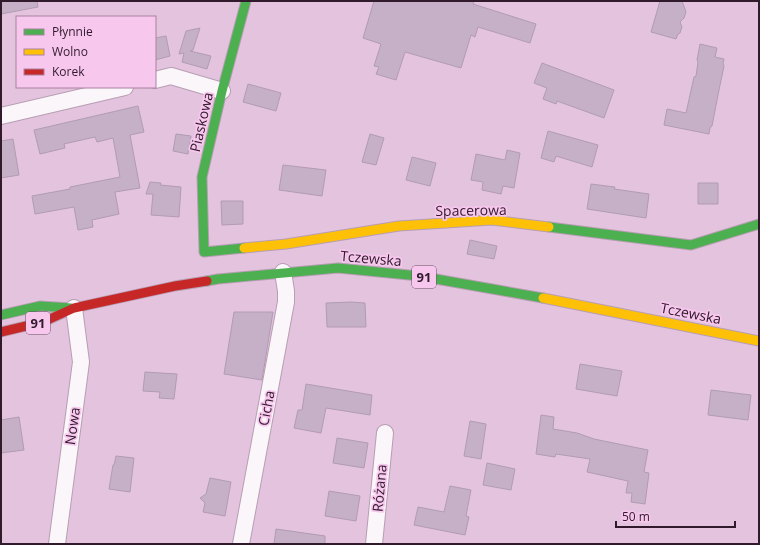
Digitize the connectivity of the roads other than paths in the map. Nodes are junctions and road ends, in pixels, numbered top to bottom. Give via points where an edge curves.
1 (246, 1) edge
2 (156, 80) edge
3 (121, 88) edge
4 (222, 91) junction
5 (1, 116) edge
6 (759, 224) edge
7 (204, 252) joint
8 (283, 272) junction
9 (74, 308) junction
10 (1, 315) edge
11 (1, 332) edge
12 (759, 341) edge
13 (385, 433) dead end
14 (57, 544) edge
15 (241, 544) edge
16 (374, 544) edge

1 - 4 main road, Piaskowa
2 - 4 street via 171,76
3 - 5 street
4 - 7 main road, Piaskowa via 202,177
6 - 7 main road, Spacerowa via 691,245 492,220 399,226 286,244
8 - 9 main road, Tczewska / 91 via 176,286
8 - 12 main road, Tczewska / 91 via 338,268 418,276
8 - 15 street, Cicha via 286,302
9 - 10 main road, Tczewska / 91 via 40,306
9 - 11 main road, Tczewska / 91 via 42,322
9 - 14 street, Nowa via 81,362
13 - 16 street, Różana

